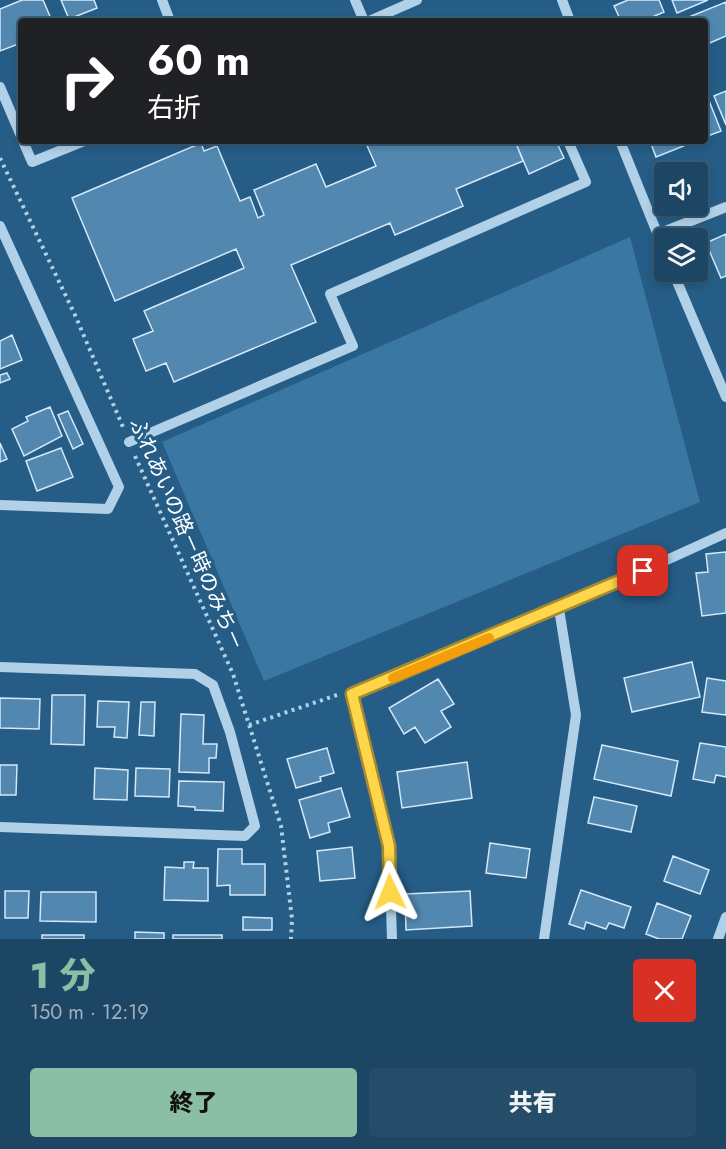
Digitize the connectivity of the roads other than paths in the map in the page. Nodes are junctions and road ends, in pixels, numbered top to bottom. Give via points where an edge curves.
1 (162, 0) edge
2 (355, 0) edge
3 (417, 0) edge
4 (562, 0) edge
5 (169, 18) edge
6 (363, 18) edge
7 (376, 18) edge
8 (569, 18) edge
9 (0, 87) edge
10 (18, 129) edge
11 (24, 144) edge
12 (77, 144) edge
13 (569, 144) edge
14 (621, 144) edge
15 (726, 207) edge
16 (0, 226) edge
17 (656, 228) edge
18 (673, 228) edge
19 (677, 282) edge
20 (726, 397) edge
21 (129, 442) road end
22 (0, 505) edge
23 (726, 533) edge
24 (559, 609) junction
25 (0, 667) edge
26 (0, 828) edge
27 (726, 917) edge
28 (392, 939) edge
29 (544, 939) edge
30 (718, 939) edge

1 - 5 street
2 - 6 street
3 - 7 street
4 - 8 street
9 - 10 street
11 - 12 street via 32,162
13 - 21 street via 586,182 330,294 353,346
14 - 17 street
15 - 18 street
16 - 22 street via 119,487 108,509
19 - 20 street
23 - 24 street
24 - 28 street via 352,694 389,846
24 - 29 street via 576,715
25 - 26 street via 195,674 213,685 255,826 245,836
27 - 30 street

